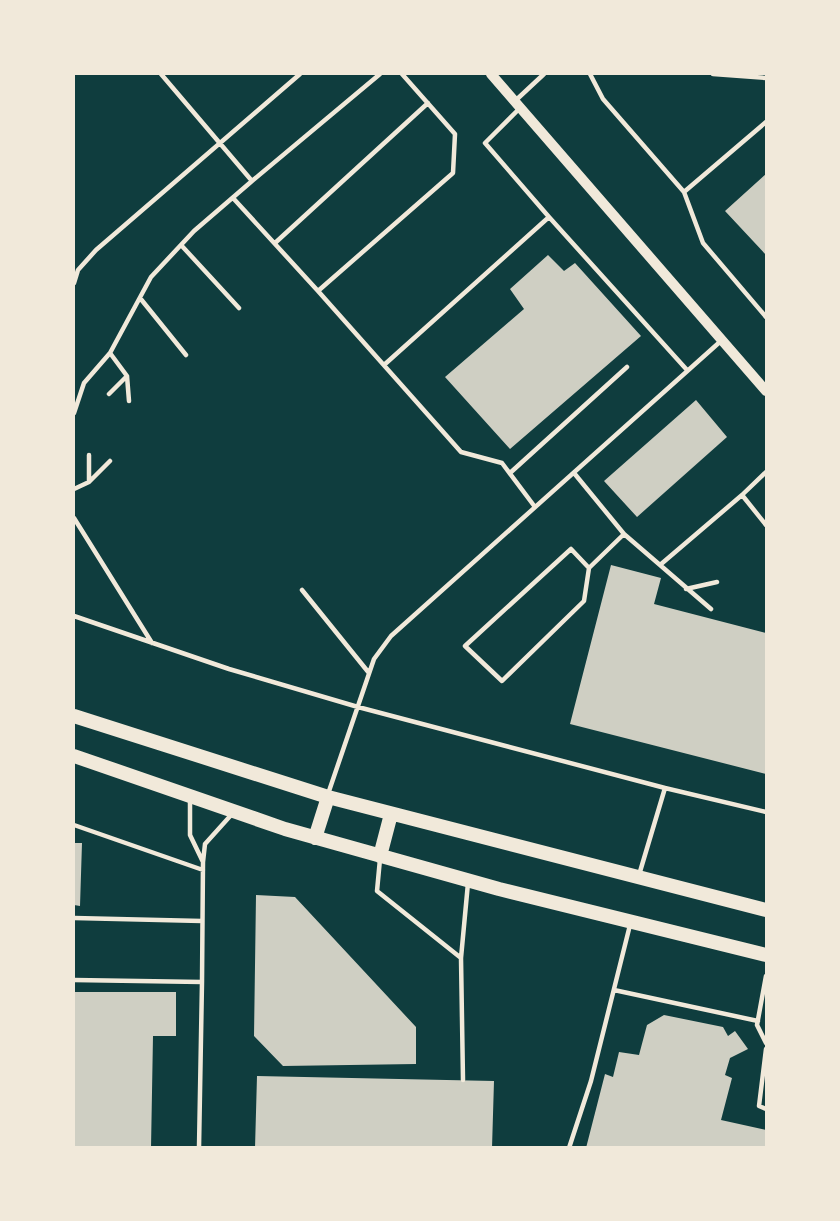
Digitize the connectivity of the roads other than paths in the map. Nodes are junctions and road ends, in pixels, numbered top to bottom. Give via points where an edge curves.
1 (161, 74) edge
2 (300, 74) edge
3 (380, 74) edge
4 (402, 74) edge
5 (491, 74) edge
6 (544, 74) edge
7 (590, 74) edge
8 (713, 74) edge
9 (766, 78) edge
10 (428, 103) junction
11 (518, 104) junction
12 (766, 122) edge
13 (221, 142) junction
14 (252, 181) junction
15 (684, 192) junction
16 (233, 198) junction
17 (549, 217) junction
18 (274, 243) junction
19 (182, 245) junction
20 (76, 269) edge
21 (74, 283) edge
22 (318, 291) junction
23 (140, 298) junction
24 (239, 308) dead end
25 (766, 317) edge
26 (723, 339) junction
27 (110, 353) junction
28 (186, 355) dead end
29 (384, 365) junction
30 (627, 367) dead end
31 (687, 370) junction
32 (127, 376) junction
33 (766, 391) edge
34 (109, 394) dead end
35 (129, 401) dead end
36 (74, 413) edge
37 (89, 455) dead end
38 (110, 461) dead end
39 (574, 472) junction
40 (766, 472) edge
41 (510, 473) junction
42 (90, 482) junction
43 (74, 489) edge
44 (741, 495) junction
45 (536, 507) junction
46 (74, 518) edge
47 (766, 525) edge
48 (624, 534) junction
49 (660, 565) junction
50 (589, 568) junction
51 (717, 582) dead end
52 (686, 589) junction
53 (302, 590) dead end
54 (711, 609) dead end
55 (74, 616) edge
56 (152, 643) junction
57 (369, 673) junction
58 (358, 707) junction
59 (74, 716) edge
60 (74, 756) edge
61 (665, 788) junction
62 (190, 797) junction
63 (327, 797) junction
64 (234, 812) junction
65 (766, 812) edge
66 (391, 814) junction
67 (74, 825) edge
68 (315, 838) junction
69 (380, 856) junction
70 (203, 862) junction
71 (203, 870) junction
72 (639, 878) junction
73 (468, 880) junction
74 (766, 909) edge
75 (74, 918) edge
76 (202, 921) junction
77 (630, 922) junction
78 (766, 956) edge
79 (461, 957) junction
80 (766, 976) edge
81 (74, 980) edge
82 (202, 982) junction
83 (614, 990) junction
84 (758, 1021) junction
85 (766, 1042) edge
86 (766, 1048) edge
87 (463, 1080) dead end
88 (766, 1109) edge
89 (199, 1148) edge
90 (569, 1148) edge

1 - 13 lane
2 - 13 lane
3 - 14 lane
4 - 10 lane
5 - 11 street
6 - 11 lane
7 - 15 lane via 603,99
8 - 9 lane
10 - 18 lane
10 - 22 lane via 455,134 453,173
11 - 17 lane via 485,143
11 - 26 street
12 - 15 lane
13 - 14 lane
13 - 20 lane
14 - 16 lane
15 - 25 lane via 703,243
16 - 18 lane
16 - 19 lane
17 - 29 lane
17 - 31 lane
18 - 22 lane
19 - 23 lane via 151,277
19 - 24 lane
20 - 21 lane
22 - 29 lane
23 - 27 lane
23 - 28 lane
26 - 31 lane
26 - 33 street
27 - 32 lane
27 - 36 lane via 84,383
29 - 41 lane via 461,452 502,464
30 - 41 lane
31 - 39 lane
32 - 34 lane
32 - 35 lane
37 - 42 lane
38 - 42 lane
39 - 45 lane
39 - 48 lane
40 - 44 lane
41 - 45 lane
42 - 43 lane
44 - 47 lane
44 - 49 lane
45 - 57 lane via 391,636
46 - 56 lane
48 - 49 lane
48 - 50 lane
49 - 52 lane
50 - 50 lane via 571,549 465,646 502,681 584,601
51 - 52 lane
52 - 54 lane
53 - 57 lane
55 - 56 lane
56 - 58 lane
57 - 58 lane
58 - 61 lane
58 - 63 lane
59 - 63 main road
60 - 62 main road
61 - 65 lane
61 - 72 lane
62 - 64 main road
62 - 70 lane via 190,835
63 - 66 main road
63 - 68 main road
64 - 68 main road
64 - 70 lane via 206,844
66 - 69 main road
66 - 72 main road
67 - 71 lane
68 - 69 main road
69 - 73 main road
69 - 79 lane via 377,891
70 - 71 lane
71 - 76 lane
72 - 74 main road
73 - 77 main road
73 - 79 lane
75 - 76 lane
76 - 82 lane
77 - 78 main road
77 - 83 lane
79 - 87 lane
80 - 84 lane
81 - 82 lane
82 - 89 lane
83 - 84 lane
83 - 90 lane
84 - 85 lane
86 - 88 lane via 759,1106

